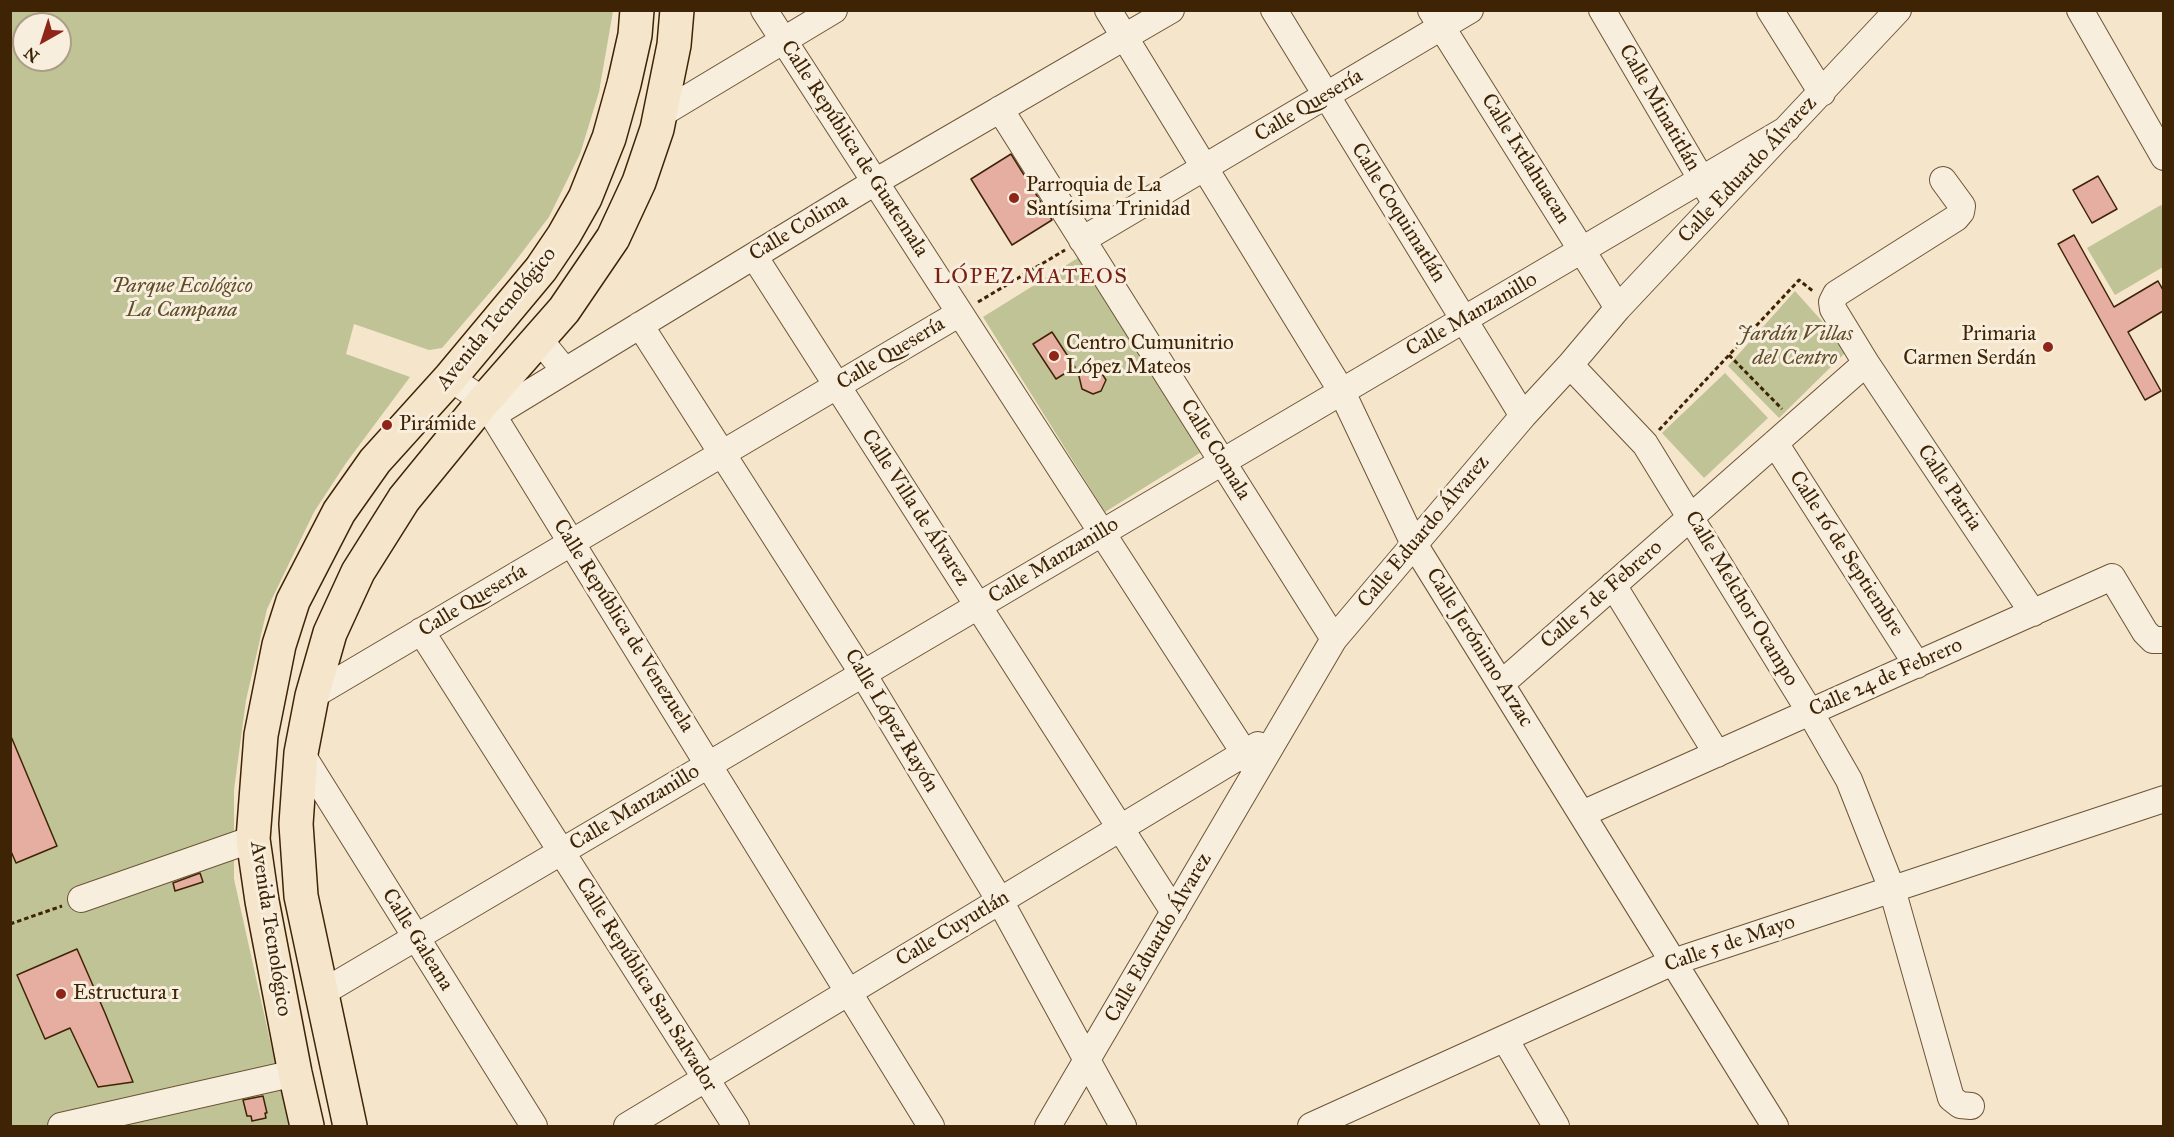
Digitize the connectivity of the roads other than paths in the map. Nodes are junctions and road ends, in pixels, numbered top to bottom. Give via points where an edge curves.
1 (637, 10) edge
2 (678, 10) edge
3 (764, 10) edge
4 (834, 10) edge
5 (1107, 10) edge
6 (1171, 10) edge
7 (1274, 10) edge
8 (1470, 10) edge
9 (1602, 10) edge
10 (1770, 10) edge
11 (1898, 10) edge
12 (2080, 10) edge
13 (1437, 19) edge
14 (1125, 37) junction
15 (783, 41) junction
16 (1822, 93) junction
17 (1326, 96) junction
18 (1000, 109) junction
19 (661, 114) junction
20 (1787, 129) junction
21 (2163, 157) edge
22 (1205, 167) junction
23 (1702, 180) junction
24 (1944, 180) dead end
25 (875, 182) junction
26 (1716, 205) junction
27 (1082, 240) junction
28 (1582, 250) junction
29 (753, 256) junction
30 (1618, 308) junction
31 (960, 313) junction
32 (1464, 320) junction
33 (640, 325) junction
34 (539, 339) junction
35 (1866, 363) junction
36 (1570, 365) junction
37 (565, 371) junction
38 (450, 378) junction
39 (837, 386) junction
40 (1342, 392) junction
41 (489, 408) junction
42 (1523, 416) junction
43 (1775, 443) junction
44 (723, 453) junction
45 (1222, 462) junction
46 (1691, 516) junction
47 (1102, 533) junction
48 (571, 542) junction
49 (1414, 544) junction
50 (1613, 585) junction
51 (978, 606) junction
52 (2033, 613) junction
53 (421, 632) junction
54 (1334, 639) junction
55 (2163, 640) edge
56 (1917, 664) junction
57 (863, 674) junction
58 (1501, 684) junction
59 (312, 696) junction
60 (1810, 712) junction
61 (1279, 732) joint
62 (301, 753) junction
63 (1717, 754) junction
64 (1250, 762) junction
65 (708, 765) junction
66 (2163, 799) edge
67 (1582, 814) junction
68 (1120, 828) junction
69 (253, 839) junction
70 (561, 852) junction
71 (1892, 889) junction
72 (81, 899) road end
73 (1000, 901) junction
74 (1174, 912) junction
75 (415, 938) junction
76 (1673, 962) junction
77 (849, 992) junction
78 (320, 994) junction
79 (1505, 1039) junction
80 (1088, 1059) junction
81 (295, 1073) junction
82 (705, 1079) junction
83 (1971, 1106) dead end
84 (61, 1126) edge
85 (307, 1126) edge
86 (350, 1126) edge
87 (534, 1126) edge
88 (627, 1126) edge
89 (736, 1126) edge
90 (931, 1126) edge
91 (1048, 1126) edge
92 (1124, 1126) edge
93 (1311, 1126) edge
94 (1556, 1126) edge
95 (1775, 1126) edge

1 - 38 main road, Avenida Tecnológico via 624,84 609,138 585,198 542,269
2 - 19 main road, Avenida Tecnológico
3 - 15 street, Calle República de Guatemala
4 - 15 street
5 - 14 street, Calle Jerónimo Arzac
6 - 14 street, Calle Colima
7 - 17 street, Calle Coquimatlán
8 - 13 street, Calle Quesería
9 - 23 street, Calle Minatitlán
10 - 16 street
11 - 16 street, Calle Eduardo Álvarez
12 - 21 street
13 - 17 street, Calle Quesería
13 - 28 street, Calle Ixtlahuacan
14 - 18 street, Calle Colima
14 - 22 street, Calle Jerónimo Arzac
15 - 19 street
15 - 25 street, Calle República de Guatemala
16 - 20 street, Calle Eduardo Álvarez
17 - 22 street, Calle Quesería
17 - 32 street, Calle Coquimatlán
18 - 25 street, Calle Colima
18 - 27 street, Calle Comala
19 - 34 main road, Avenida Tecnológico via 639,182 613,238 564,310
20 - 23 street, Calle Manzanillo
20 - 26 street, Calle Eduardo Álvarez
22 - 27 street, Calle Quesería
22 - 40 street, Calle Jerónimo Arzac
23 - 26 street, Calle Minatitlán
23 - 28 street, Calle Manzanillo
24 - 35 street, Calle Patria via 1962,206 1956,218 1836,294 1832,302
25 - 29 street, Calle Colima
25 - 31 street, Calle República de Guatemala
26 - 30 street, Calle Eduardo Álvarez
27 - 45 street, Calle Comala
28 - 30 street, Calle Ixtlahuacan
28 - 32 street, Calle Manzanillo
29 - 33 street, Calle Colima
29 - 39 street, Calle Villa de Álvarez
30 - 36 street, Calle Eduardo Álvarez
31 - 39 street, Calle Quesería
31 - 47 street, Calle República de Guatemala
32 - 40 street, Calle Manzanillo
32 - 42 street, Calle Coquimatlán
33 - 37 street, Calle Colima
33 - 44 street, Calle López Rayón
34 - 37 street
34 - 41 main road, Avenida Tecnológico
35 - 43 street, Calle 5 de Febrero
35 - 52 street, Calle Patria
36 - 42 street, Calle Eduardo Álvarez
36 - 46 street, Calle Melchor Ocampo via 1645,444
37 - 41 street, Calle Colima
38 - 41 street
38 - 69 main road, Avenida Tecnológico via 375,461 339,512 293,601 279,645 261,735
39 - 44 street, Calle Quesería
39 - 51 street, Calle Villa de Álvarez
40 - 45 street, Calle Manzanillo
40 - 49 street, Calle Jerónimo Arzac
41 - 48 street, Calle República de Venezuela
41 - 59 main road, Avenida Tecnológico via 404,499 358,572 330,633
42 - 49 street, Calle Eduardo Álvarez
43 - 46 street, Calle 5 de Febrero
43 - 56 street, Calle 16 de Septiembre
44 - 48 street, Calle Quesería
44 - 57 street, Calle López Rayón
45 - 47 street, Calle Manzanillo
45 - 54 street, Calle Comala
46 - 50 street, Calle 5 de Febrero
46 - 60 street, Calle Melchor Ocampo
47 - 51 street, Calle Manzanillo
47 - 64 street, Calle República de Guatemala
48 - 53 street, Calle Quesería
48 - 65 street, Calle República de Venezuela
49 - 54 street, Calle Eduardo Álvarez
49 - 58 street, Calle Jerónimo Arzac
50 - 58 street, Calle 5 de Febrero
50 - 63 street
51 - 57 street, Calle Manzanillo
51 - 68 street, Calle Villa de Álvarez
52 - 55 street, Calle 24 de Febrero via 2112,577 2145,632 2152,640
52 - 56 street, Calle 24 de Febrero
53 - 59 street, Calle Quesería
53 - 70 street, Calle República San Salvador
54 - 61 street, Calle Eduardo Álvarez
56 - 60 street, Calle 24 de Febrero
57 - 65 street, Calle Manzanillo
57 - 73 street, Calle López Rayón
58 - 67 street, Calle Jerónimo Arzac
59 - 62 main road, Avenida Tecnológico
60 - 63 street, Calle 24 de Febrero
60 - 71 street, Calle Melchor Ocampo via 1849,780
61 - 64 street, Calle Cuyutlán
62 - 75 street, Calle Galeana
62 - 78 main road, Avenida Tecnológico via 296,824 301,896
63 - 67 street, Calle 24 de Febrero
64 - 68 street, Calle Cuyutlán
64 - 74 street, Calle Eduardo Álvarez
65 - 70 street, Calle Manzanillo
65 - 77 street, Calle República de Venezuela
66 - 71 street, Calle 5 de Mayo
67 - 76 street, Calle Jerónimo Arzac
68 - 73 street, Calle Cuyutlán
68 - 74 street, Calle Villa de Álvarez
69 - 72 street
69 - 81 main road, Avenida Tecnológico
70 - 75 street, Calle Manzanillo
70 - 82 street, Calle República San Salvador
71 - 76 street, Calle 5 de Mayo
71 - 83 street, Calle Melchor Ocampo via 1951,1098 1960,1105
73 - 77 street, Calle Cuyutlán
73 - 80 street, Calle López Rayón
74 - 80 street, Calle Eduardo Álvarez
75 - 78 street, Calle Manzanillo
75 - 87 street, Calle Galeana
76 - 79 street, Calle 5 de Mayo
76 - 95 street, Calle Jerónimo Arzac
77 - 82 street, Calle Cuyutlán
77 - 90 street, Calle República de Venezuela
78 - 86 main road, Avenida Tecnológico
79 - 93 street, Calle 5 de Mayo
79 - 94 street
80 - 91 street, Calle Eduardo Álvarez
80 - 92 street, Calle López Rayón
81 - 84 street
81 - 85 main road, Avenida Tecnológico
82 - 88 street, Calle Cuyutlán
82 - 89 street, Calle República San Salvador

